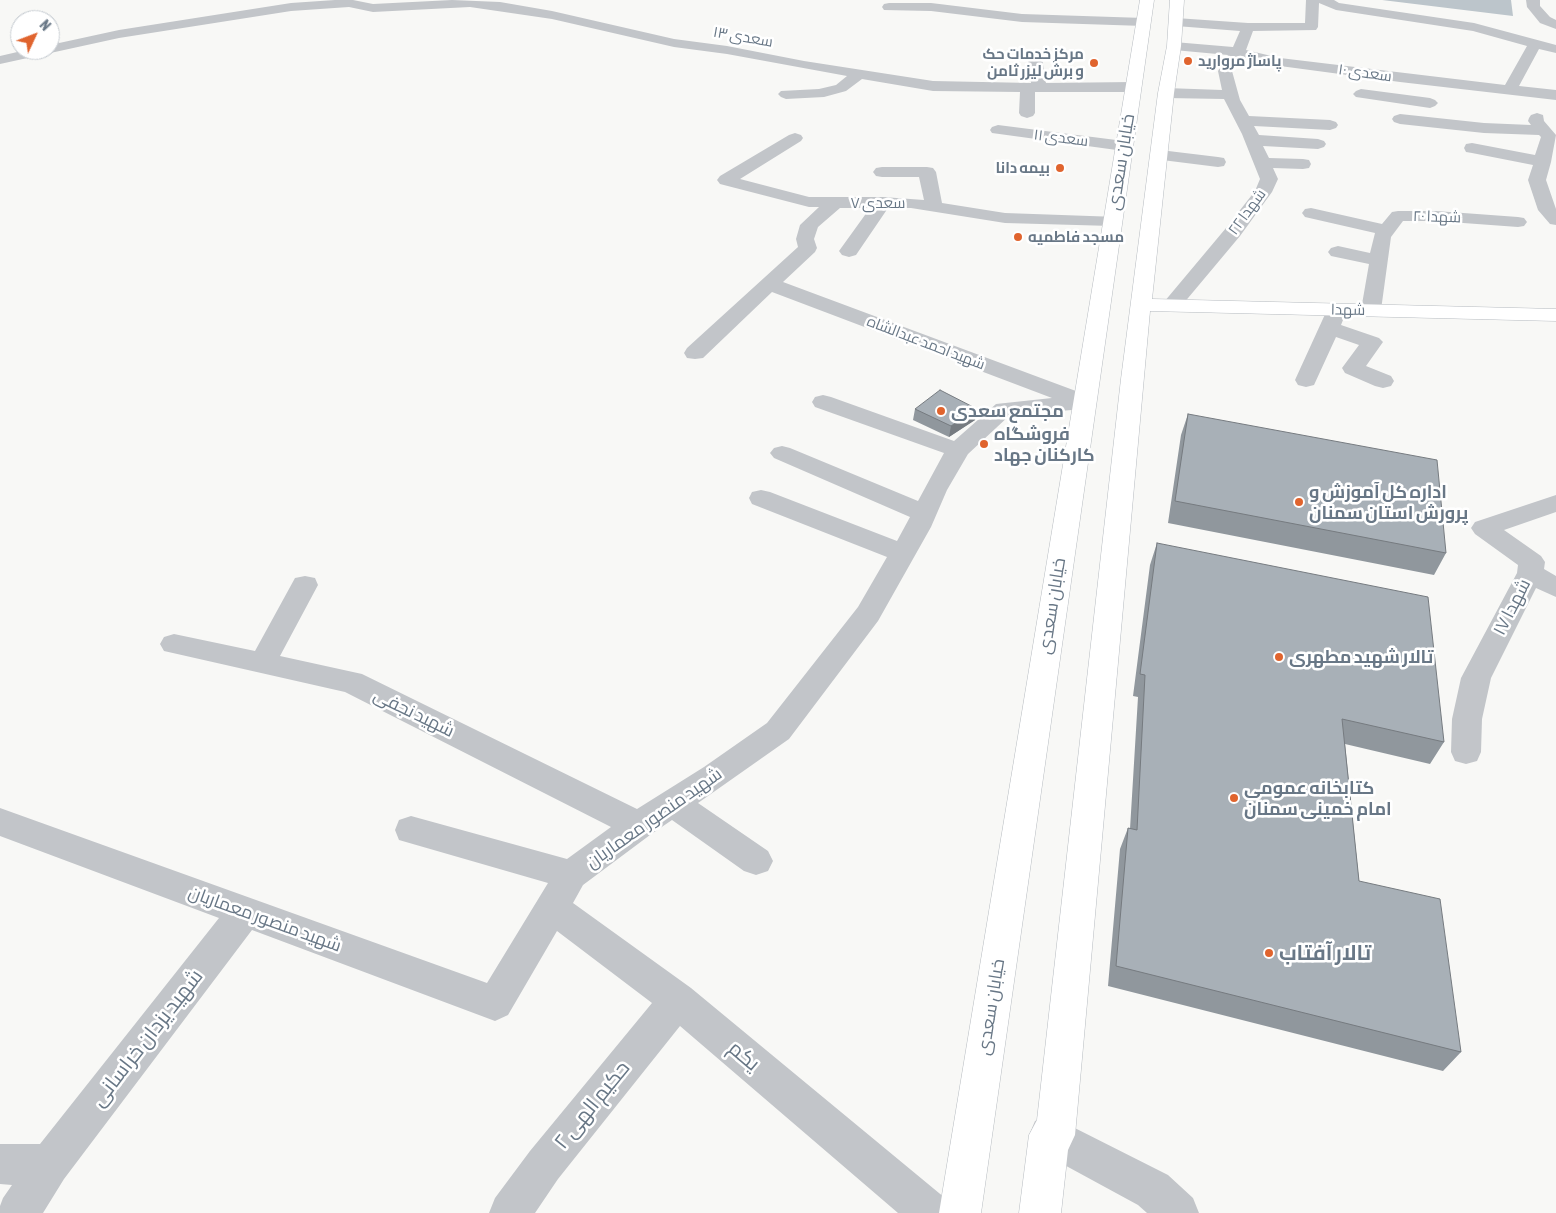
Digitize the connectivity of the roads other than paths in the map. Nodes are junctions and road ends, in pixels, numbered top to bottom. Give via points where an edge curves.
1 (1313, 0) edge
2 (1324, 0) edge
3 (1533, 0) edge
4 (506, 3) edge
5 (957, 5) edge
6 (889, 7) dead end
7 (1145, 11) edge
8 (1556, 25) edge
9 (1248, 27) junction
10 (1535, 44) junction
11 (60, 47) edge
12 (1556, 49) edge
13 (1238, 52) junction
14 (1160, 57) edge
15 (1035, 58) dead end
16 (1399, 62) dead end
17 (859, 74) junction
18 (1400, 78) junction
19 (1034, 88) junction
20 (1510, 90) junction
21 (786, 94) dead end
22 (1361, 94) dead end
23 (1231, 95) junction
24 (1554, 95) edge
25 (1396, 98) junction
26 (1430, 103) dead end
27 (1027, 113) dead end
28 (1400, 119) dead end
29 (1243, 121) junction
30 (1330, 125) dead end
31 (998, 130) dead end
32 (795, 138) dead end
33 (1253, 140) junction
34 (1549, 140) edge
35 (1318, 144) dead end
36 (1124, 146) junction
37 (1472, 148) dead end
38 (1160, 155) junction
39 (1218, 162) dead end
40 (1543, 162) junction
41 (1263, 163) junction
42 (1303, 164) dead end
43 (882, 172) dead end
44 (806, 186) dead end
45 (1549, 192) edge
46 (790, 197) junction
47 (883, 202) junction
48 (835, 203) junction
49 (934, 207) junction
50 (1311, 213) dead end
51 (1556, 220) edge
52 (1112, 221) junction
53 (1518, 222) dead end
54 (1386, 230) junction
55 (849, 251) dead end
56 (1338, 252) dead end
57 (1379, 260) junction
58 (769, 284) junction
59 (1140, 305) junction
60 (1171, 306) junction
61 (1371, 310) junction
62 (1556, 315) edge
63 (1334, 318) junction
64 (695, 353) dead end
65 (1306, 380) dead end
66 (1384, 381) dead end
67 (822, 402) dead end
68 (1084, 402) junction
69 (958, 450) junction
70 (782, 453) dead end
71 (761, 498) dead end
72 (1556, 503) edge
73 (924, 513) junction
74 (902, 553) junction
75 (1530, 573) junction
76 (304, 585) dead end
77 (1556, 588) edge
78 (174, 644) dead end
79 (262, 663) junction
80 (1466, 752) dead end
81 (672, 804) junction
82 (0, 822) edge
83 (638, 825) junction
84 (411, 830) dead end
85 (756, 861) dead end
86 (571, 876) junction
87 (552, 907) junction
88 (245, 912) junction
89 (678, 1000) junction
90 (1049, 1135) junction
91 (0, 1164) edge
92 (50, 1165) junction
93 (18, 1213) edge
94 (510, 1213) edge
95 (930, 1213) edge
96 (960, 1213) edge
97 (1040, 1213) edge
98 (1178, 1213) edge

1 - 9 street via 1311,28
2 - 10 street via 1336,6 1474,27
3 - 8 street via 1534,7 1545,20
4 - 11 street, سعدی ۱۳ via 373,8 349,3 291,6
4 - 17 street, سعدی ۱۳ via 674,43
5 - 6 street
5 - 7 street via 986,15
7 - 14 main road, خیابان سعدی
9 - 13 street, شهدا ۲۲
9 - 14 street
10 - 12 street
10 - 20 street
13 - 14 street, سعدی ۱۰
13 - 18 street, سعدی ۱۰ via 1280,62
13 - 23 street, شهدا ۲۲ via 1225,71
14 - 19 street, سعدی ۱۳
14 - 23 street
14 - 36 main road, خیابان سعدی
14 - 38 main road, خیابان سعدی
15 - 19 street
16 - 18 street
17 - 19 street, سعدی ۱۳ via 933,86 980,81
17 - 21 street via 841,88 819,94
18 - 20 street, سعدی ۱۰
18 - 25 street
19 - 27 street
20 - 24 street, سعدی ۱۰
22 - 25 street
23 - 29 street, شهدا ۲۲
24 - 34 street via 1541,104 1536,122
25 - 26 street
28 - 34 street via 1484,128
29 - 30 street
29 - 33 street, شهدا ۲۲
31 - 36 street, سعدی ۱۱
32 - 46 street, سعدی ۷ via 726,180
33 - 35 street
33 - 41 street, شهدا ۲۲
34 - 40 street
36 - 52 main road, خیابان سعدی
37 - 40 street
38 - 39 street
38 - 59 main road, خیابان سعدی
40 - 45 street via 1537,180
41 - 42 street
41 - 60 street, شهدا ۲۲ via 1269,179 1263,192
43 - 49 street via 927,172
44 - 46 street
45 - 51 street via 1548,210
46 - 48 street, سعدی ۷
47 - 48 street, سعدی ۷
47 - 49 street, سعدی ۷ via 911,202
47 - 55 street
48 - 58 street via 809,225 805,239 808,248
49 - 52 street, سعدی ۷ via 1005,218
50 - 54 street
52 - 68 main road, خیابان سعدی
53 - 54 street, شهدا ۲۰ via 1398,216
54 - 57 street via 1382,236
56 - 57 street
57 - 61 street
58 - 64 street
58 - 68 street, شهید احمد عبدالشاه
59 - 60 main road, شهدا
59 - 90 main road, خیابان سعدی via 1055,1135
60 - 63 main road, شهدا
61 - 62 main road, شهدا
61 - 63 main road, شهدا
63 - 65 street
63 - 66 street via 1372,342 1353,368
67 - 69 street
68 - 69 street, شهید منصور معماریان via 1004,409
68 - 96 main road, خیابان سعدی
69 - 73 street, شهید منصور معماریان
70 - 73 street
71 - 74 street
72 - 75 street, شهدا ۱۷ via 1484,528 1532,562
73 - 74 street, شهید منصور معماریان
74 - 81 street, شهید منصور معماریان via 868,614 778,730
75 - 77 street
75 - 80 street, شهدا ۱۷ via 1476,678 1467,719
76 - 79 street
78 - 79 street, شهید نجفی
79 - 83 street, شهید نجفی via 352,682
81 - 83 street, شهید منصور معماریان
81 - 85 street
82 - 88 street, شهید منصور معماریان
83 - 86 street, شهید منصور معماریان
84 - 86 street
86 - 87 street, شهید منصور معماریان
87 - 88 street, شهید منصور معماریان via 495,1003
87 - 89 street, یکم
88 - 92 street, شهید یزدان خراسانی
89 - 94 street, حکیم الهی ۲ via 544,1165
89 - 95 street, یکم
90 - 97 main road, خیابان سعدی
90 - 98 street via 1154,1190
91 - 92 street
92 - 93 street, شهید یزدان خراسانی

